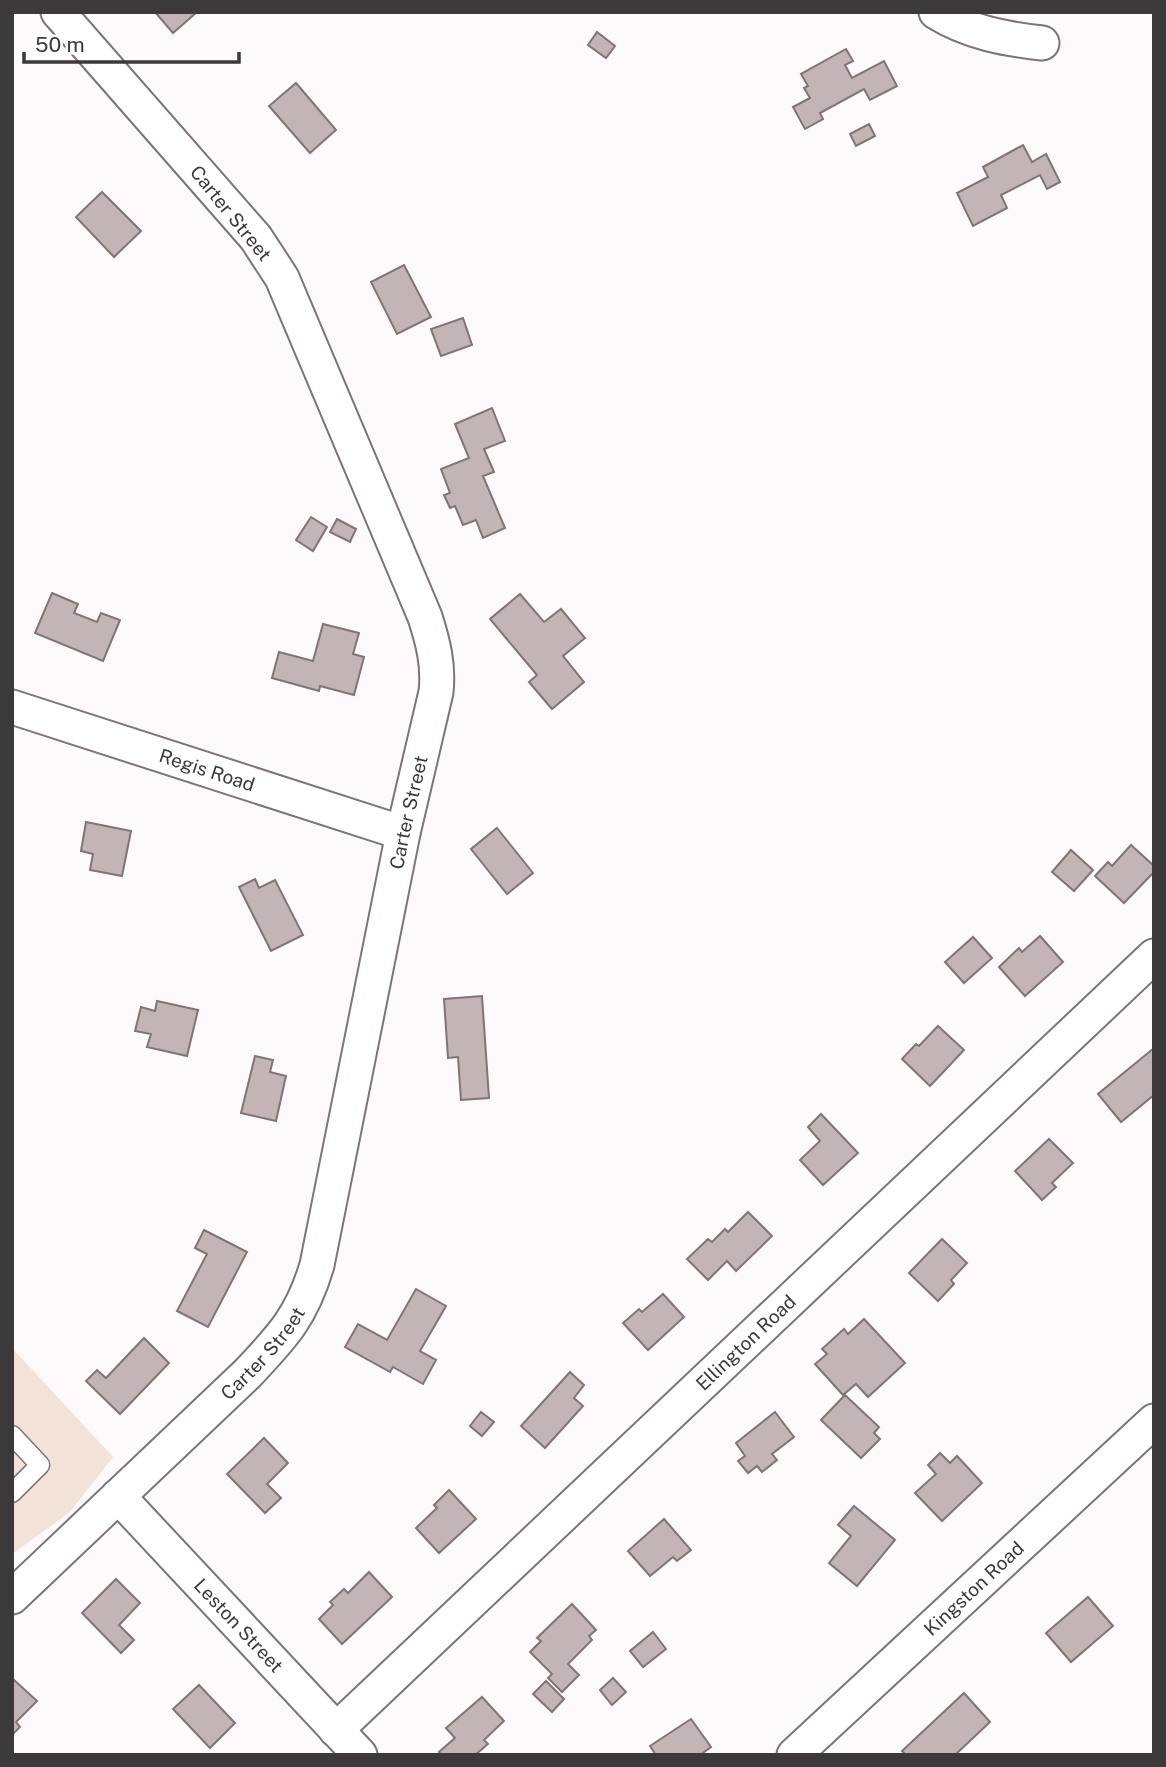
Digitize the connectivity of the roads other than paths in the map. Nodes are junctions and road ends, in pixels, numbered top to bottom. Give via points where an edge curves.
1 (58, 12) edge
2 (936, 12) edge
3 (1042, 43) dead end
4 (12, 707) edge
5 (403, 833) junction
6 (1154, 956) edge
7 (1154, 1421) edge
8 (12, 1435) edge
9 (12, 1493) edge
10 (118, 1496) junction
11 (12, 1597) edge
12 (336, 1730) junction
13 (360, 1755) edge
14 (794, 1755) edge

1 - 5 street, Carter Street via 272,262 425,617 438,677
2 - 3 street via 981,32
4 - 5 street, Regis Road
5 - 10 street, Carter Street via 310,1291 284,1335
6 - 12 street, Ellington Road
7 - 14 street, Kingston Road
8 - 9 lane via 40,1465
10 - 11 street, Carter Street
10 - 12 street, Leston Street
12 - 13 street, Leston Street

